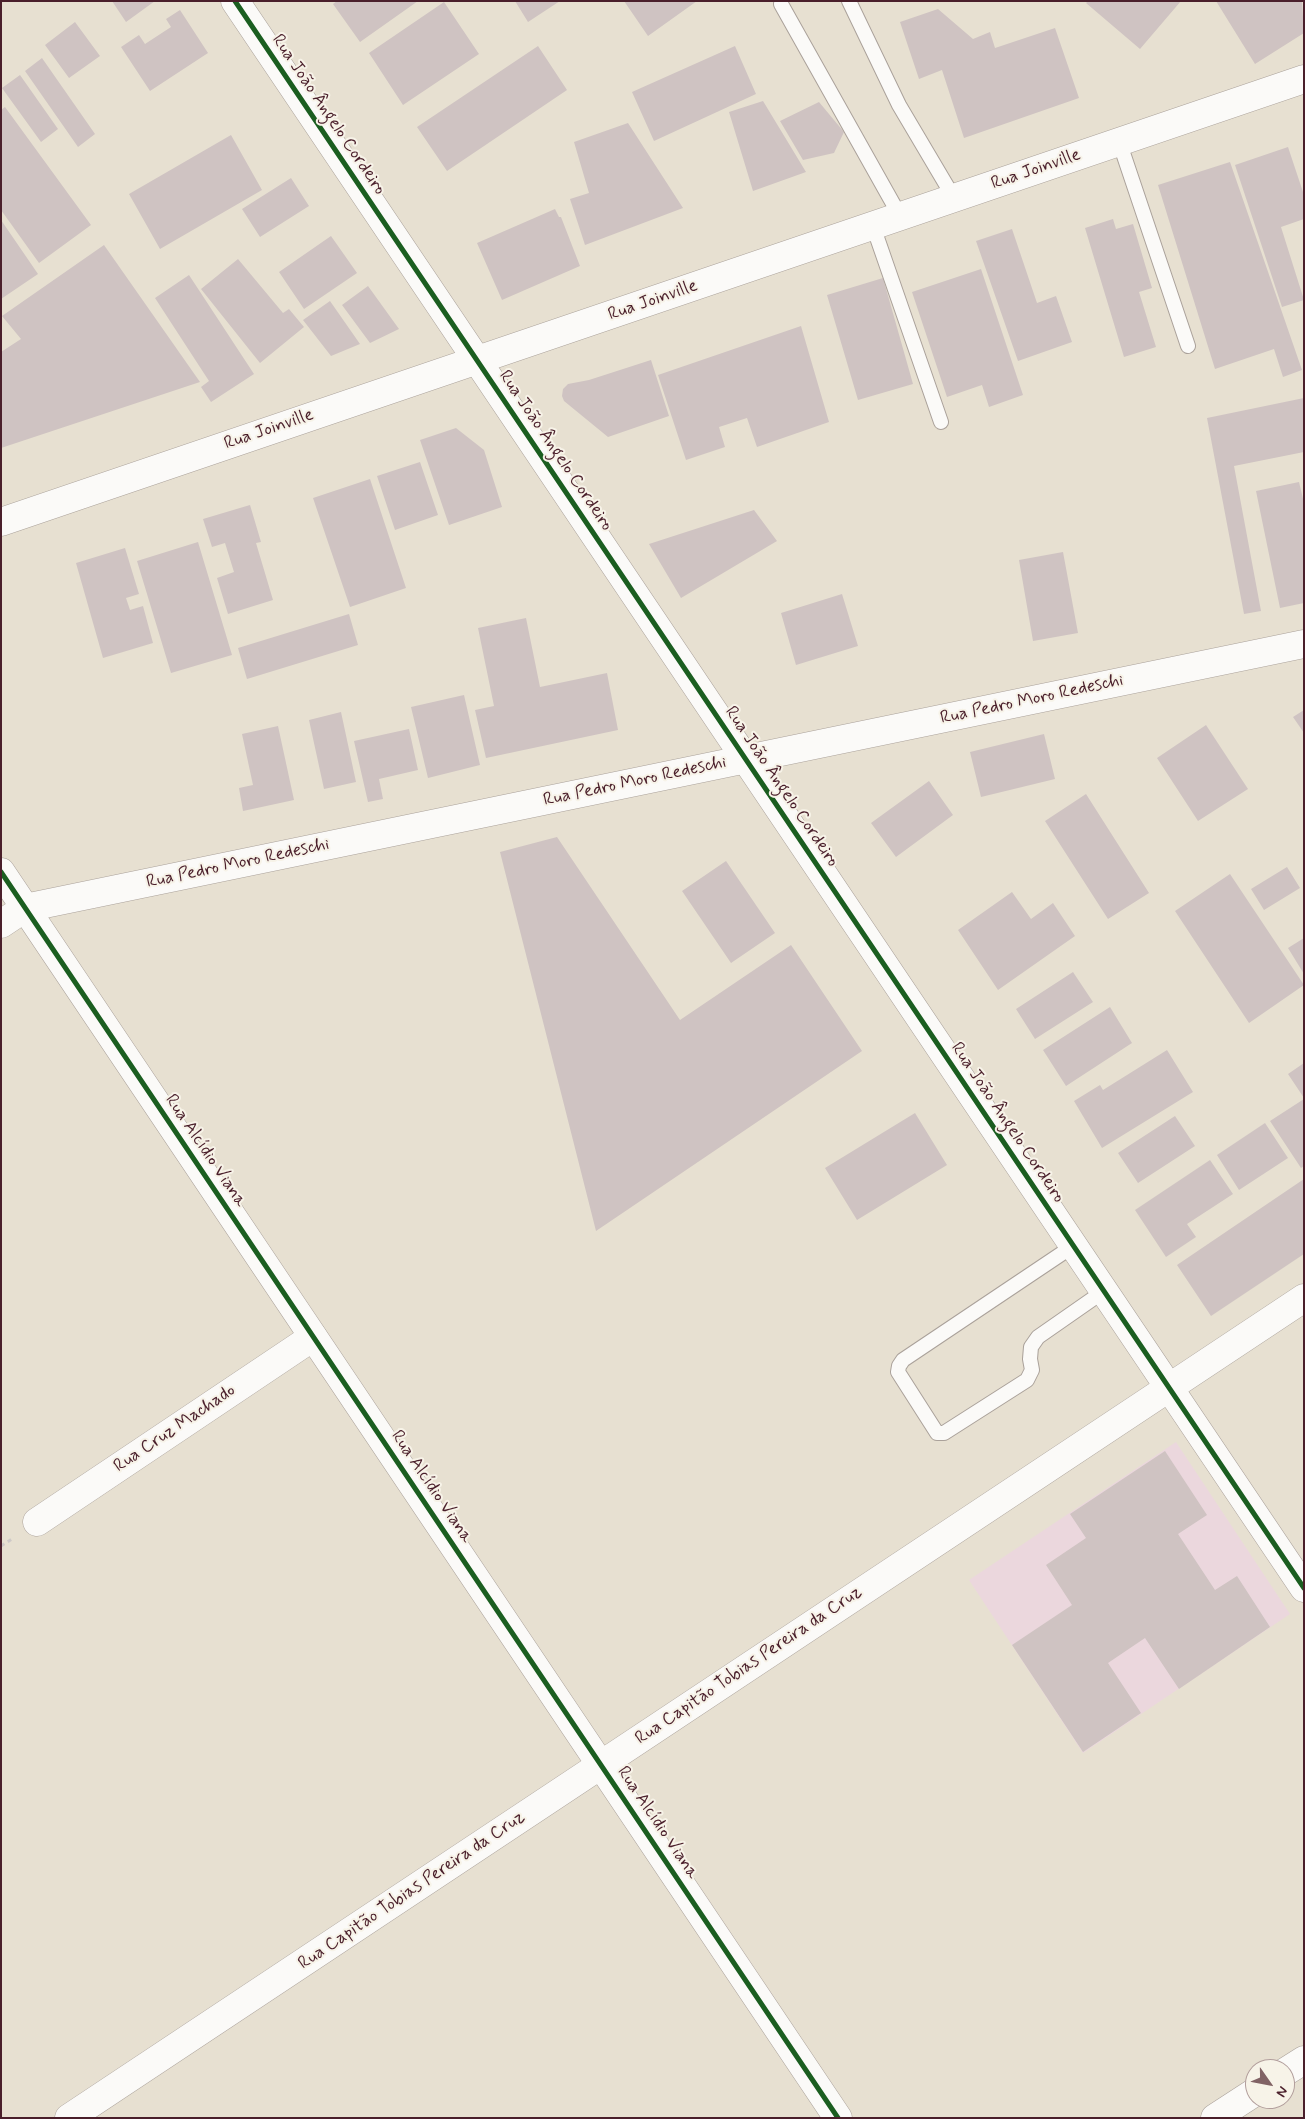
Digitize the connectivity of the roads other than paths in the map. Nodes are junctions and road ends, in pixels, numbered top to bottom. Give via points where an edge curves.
1 (235, 1) edge
2 (849, 1) edge
3 (781, 4) dead end
4 (1304, 79) edge
5 (1119, 141) junction
6 (954, 198) junction
7 (900, 216) junction
8 (873, 226) junction
9 (1188, 346) dead end
10 (477, 360) junction
11 (942, 422) dead end
12 (1, 522) edge
13 (1304, 644) edge
14 (746, 759) junction
15 (1, 872) edge
16 (25, 908) junction
17 (1, 924) edge
18 (1073, 1246) junction
19 (1104, 1291) junction
20 (1304, 1298) edge
21 (313, 1336) junction
22 (1169, 1387) junction
23 (38, 1522) dead end
24 (1304, 1588) edge
25 (601, 1765) junction
26 (1245, 2098) edge
27 (69, 2118) edge
28 (838, 2118) edge
29 (1215, 2118) edge

1 - 10 street, Rua João Ângelo Cordeiro
2 - 6 lane via 899,105
3 - 7 lane
4 - 5 street, Rua Joinville
5 - 6 street, Rua Joinville
5 - 9 lane
6 - 7 street, Rua Joinville
7 - 8 street, Rua Joinville
8 - 10 street, Rua Joinville
8 - 11 lane
10 - 12 street, Rua Joinville
10 - 14 street, Rua João Ângelo Cordeiro
13 - 14 street, Rua Pedro Moro Redeschi
14 - 16 street, Rua Pedro Moro Redeschi
14 - 18 street, Rua João Ângelo Cordeiro
15 - 16 street, Rua Alcídio Viana
16 - 17 street
16 - 21 street, Rua Alcídio Viana
18 - 19 street, Rua João Ângelo Cordeiro
18 - 19 lane via 899,1366 898,1372 938,1433 944,1433 1027,1380 1032,1370 1031,1347 1038,1337
19 - 22 street, Rua João Ângelo Cordeiro
20 - 22 street, Rua Capitão Tobias Pereira da Cruz
21 - 23 street, Rua Cruz Machado
21 - 25 street, Rua Alcídio Viana
22 - 24 street, Rua João Ângelo Cordeiro
22 - 25 street, Rua Capitão Tobias Pereira da Cruz
25 - 27 street, Rua Capitão Tobias Pereira da Cruz
25 - 28 street, Rua Alcídio Viana
26 - 29 street

